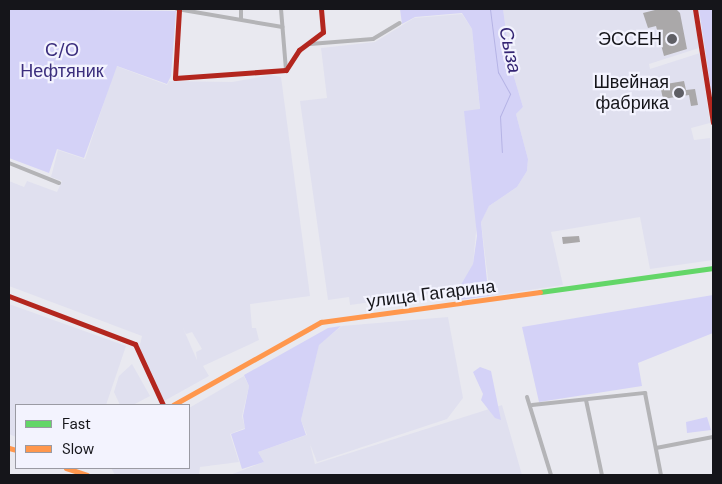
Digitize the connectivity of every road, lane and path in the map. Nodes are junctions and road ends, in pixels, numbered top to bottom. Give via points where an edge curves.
1 (178, 9) edge
2 (240, 9) edge
3 (281, 9) edge
4 (321, 9) edge
5 (696, 9) edge
6 (197, 10) edge
7 (241, 19) junction
8 (400, 23) dead end
9 (282, 27) junction
10 (310, 44) junction
11 (286, 70) junction
12 (713, 123) edge
13 (9, 163) edge
14 (59, 183) dead end
15 (713, 268) edge
16 (9, 296) edge
17 (527, 397) dead end
18 (586, 400) junction
19 (163, 404) edge
20 (176, 404) edge
21 (532, 405) junction
22 (713, 438) edge
23 (656, 448) junction
24 (69, 469) edge
25 (87, 475) edge
26 (551, 475) edge
27 (602, 475) edge
28 (661, 475) edge

1 - 6 street
1 - 11 street via 175,78
2 - 7 street
3 - 9 street
4 - 10 street via 323,32
5 - 12 street
6 - 7 street
7 - 9 street
8 - 10 street via 373,39
9 - 11 street
10 - 11 street via 299,50
13 - 14 street
15 - 20 street, улица Гагарина via 321,322 299,331
16 - 19 street via 104,329 135,344
17 - 21 street
18 - 21 street
18 - 23 street via 645,393
18 - 27 street
21 - 26 street
22 - 23 street
23 - 28 street
24 - 25 street

